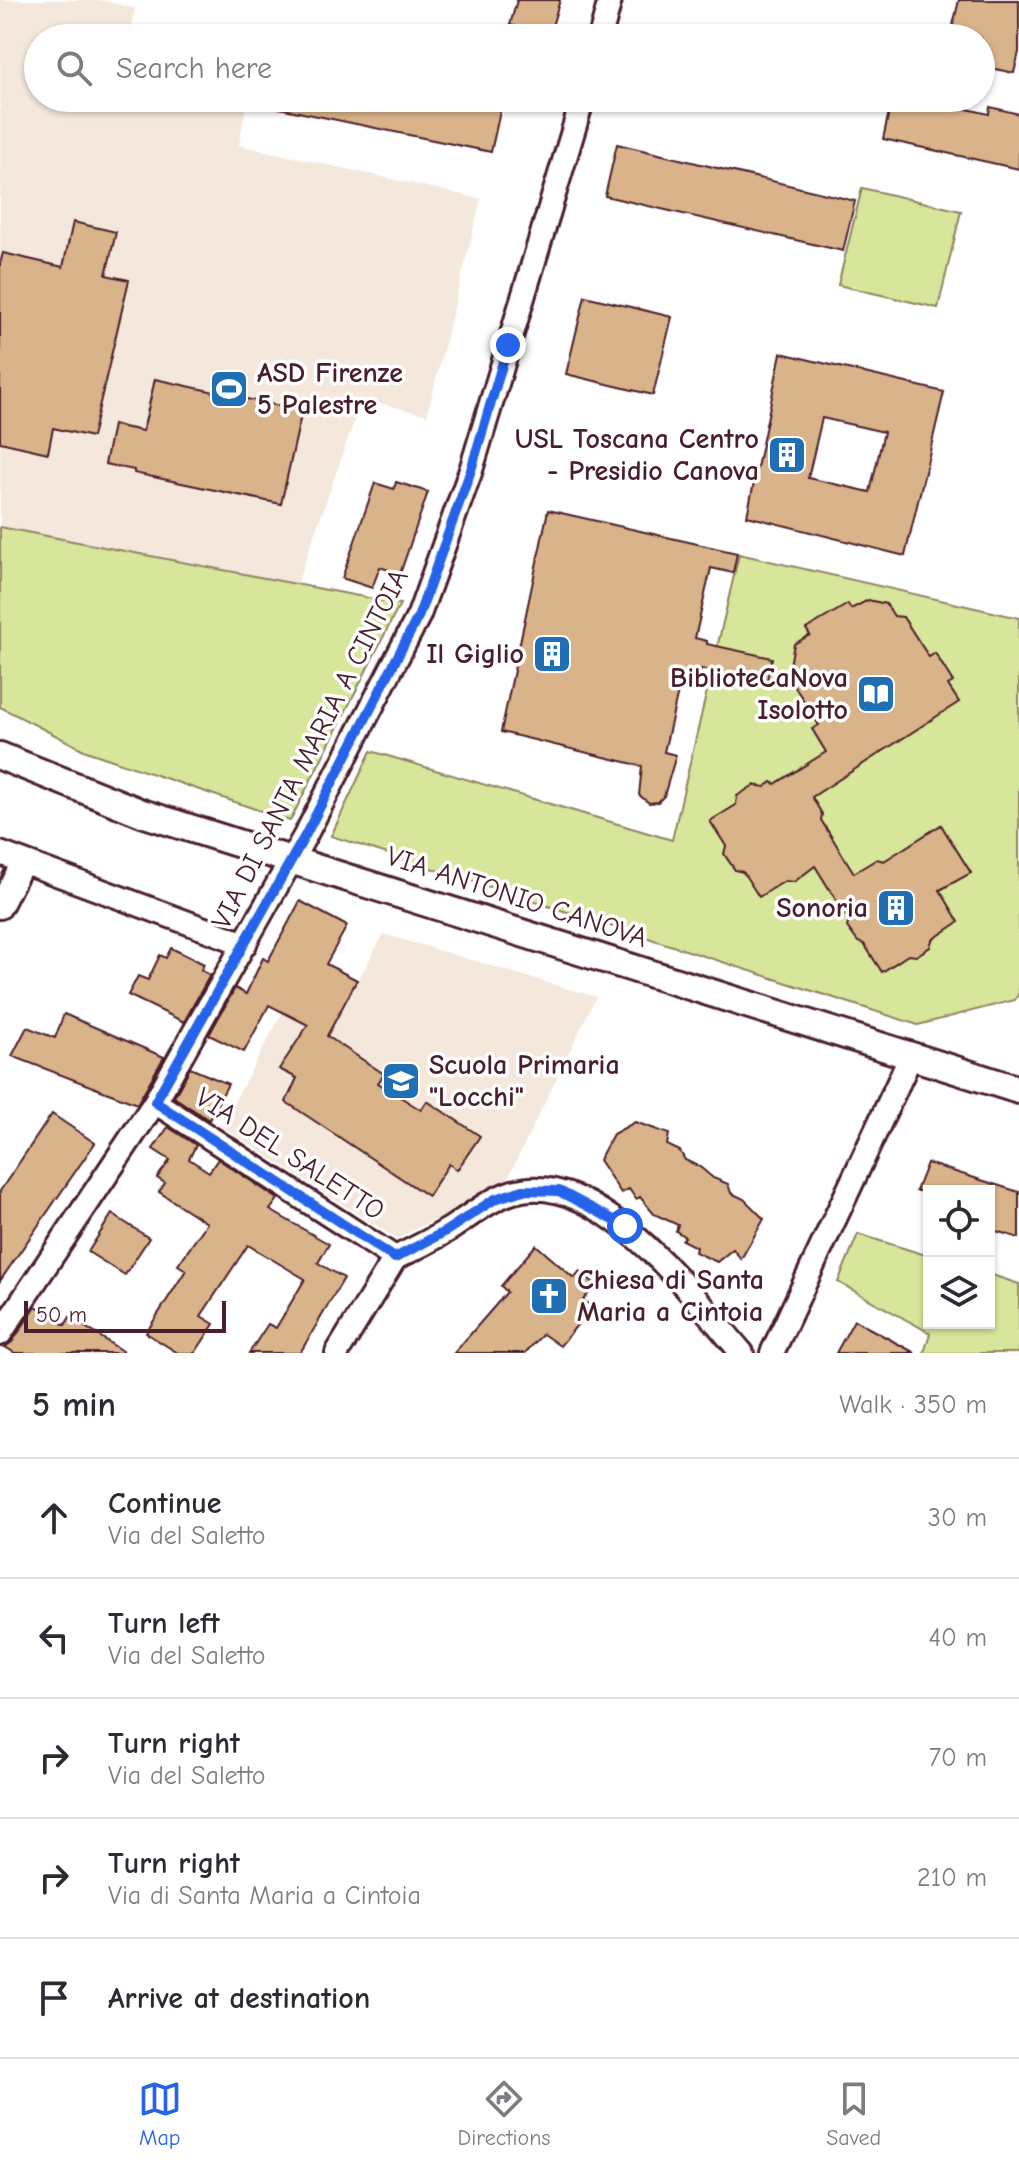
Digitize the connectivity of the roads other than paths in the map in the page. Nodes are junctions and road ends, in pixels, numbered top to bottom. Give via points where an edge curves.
1 (610, 0) edge
2 (604, 24) edge
3 (579, 112) edge
4 (0, 756) edge
5 (0, 853) edge
6 (292, 860) junction
7 (23, 862) junction
8 (0, 907) edge
9 (245, 944) junction
10 (911, 1056) junction
11 (1018, 1087) edge
12 (155, 1102) junction
13 (395, 1258) junction
14 (0, 1334) edge
15 (337, 1353) edge
16 (742, 1353) edge
17 (772, 1353) edge

1 - 2 street
3 - 6 street, VIA DI SANTA MARIA A CINTOIA via 471,470 429,590
4 - 6 street, VIA ANTONIO CANOVA via 142,813
5 - 7 street
6 - 9 street, VIA DI SANTA MARIA A CINTOIA
6 - 10 street, VIA ANTONIO CANOVA
7 - 8 street
7 - 9 street
9 - 12 street, VIA DI SANTA MARIA A CINTOIA
10 - 11 street, VIA ANTONIO CANOVA
10 - 17 street
12 - 13 street, VIA DEL SALETTO
12 - 14 street, VIA DI SANTA MARIA A CINTOIA
13 - 15 street
13 - 16 street, VIA DEL SALETTO via 495,1199 513,1192 559,1191 634,1234

